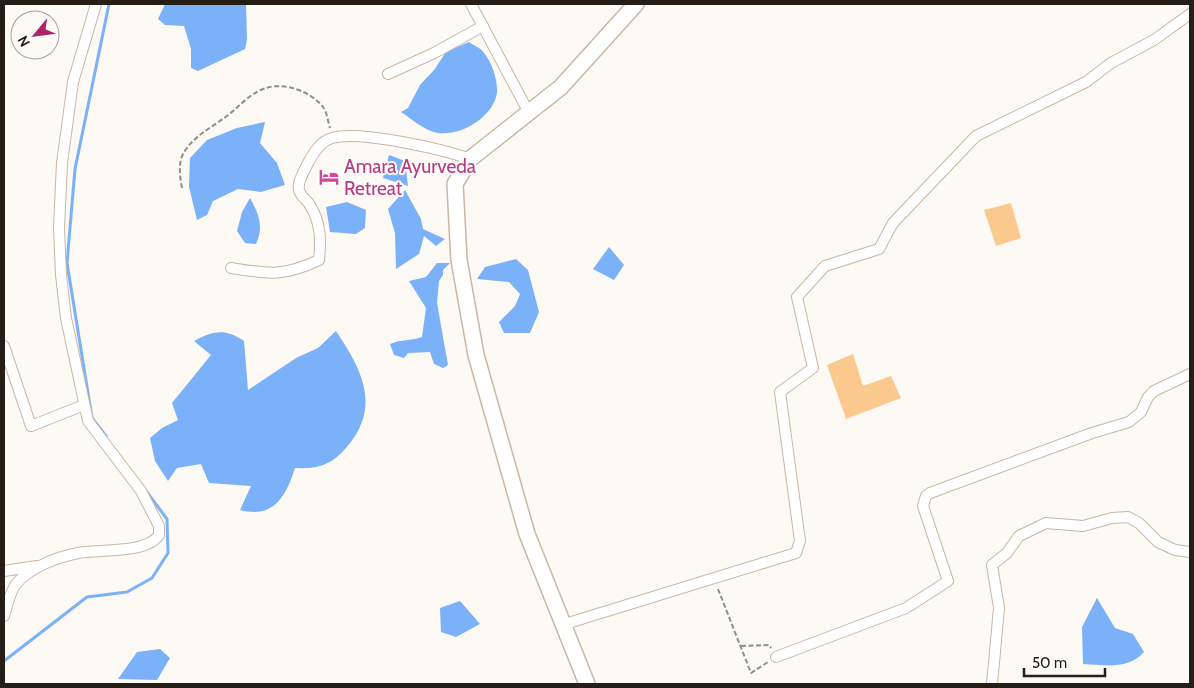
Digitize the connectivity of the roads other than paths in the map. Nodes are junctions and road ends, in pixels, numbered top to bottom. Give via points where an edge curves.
1 (96, 4) edge
2 (471, 4) edge
3 (636, 4) edge
4 (1190, 14) edge
5 (483, 26) junction
6 (388, 74) dead end
7 (529, 113) junction
8 (470, 158) junction
9 (231, 268) dead end
10 (4, 346) edge
11 (1190, 374) edge
12 (84, 405) junction
13 (1190, 552) edge
14 (44, 565) junction
15 (4, 570) edge
16 (4, 616) edge
17 (565, 624) junction
18 (776, 657) road end
19 (587, 684) edge
20 (992, 684) edge

1 - 12 street via 73,82 62,163 59,227 66,318
2 - 5 street
3 - 7 street via 562,87
4 - 17 street via 1086,82 976,136 892,223 879,249 825,266 797,297 813,368 780,392 799,548 791,557
5 - 6 street
5 - 7 street
7 - 8 street
8 - 9 street via 367,137 333,138 314,152 299,185 301,195 315,215 321,236 319,260 296,271 280,274
8 - 17 street via 456,184 458,260 476,355 527,534
10 - 12 street via 31,426
11 - 18 street via 1154,391 1141,412 1130,422 930,493 923,506 948,580 906,608
12 - 14 street via 88,420 141,491 159,526 159,535 149,544 80,553
13 - 20 street via 1175,550 1158,542 1128,517 1083,526 1046,523 1027,531 992,566 999,608
14 - 15 street
14 - 16 street via 16,584
17 - 19 street

